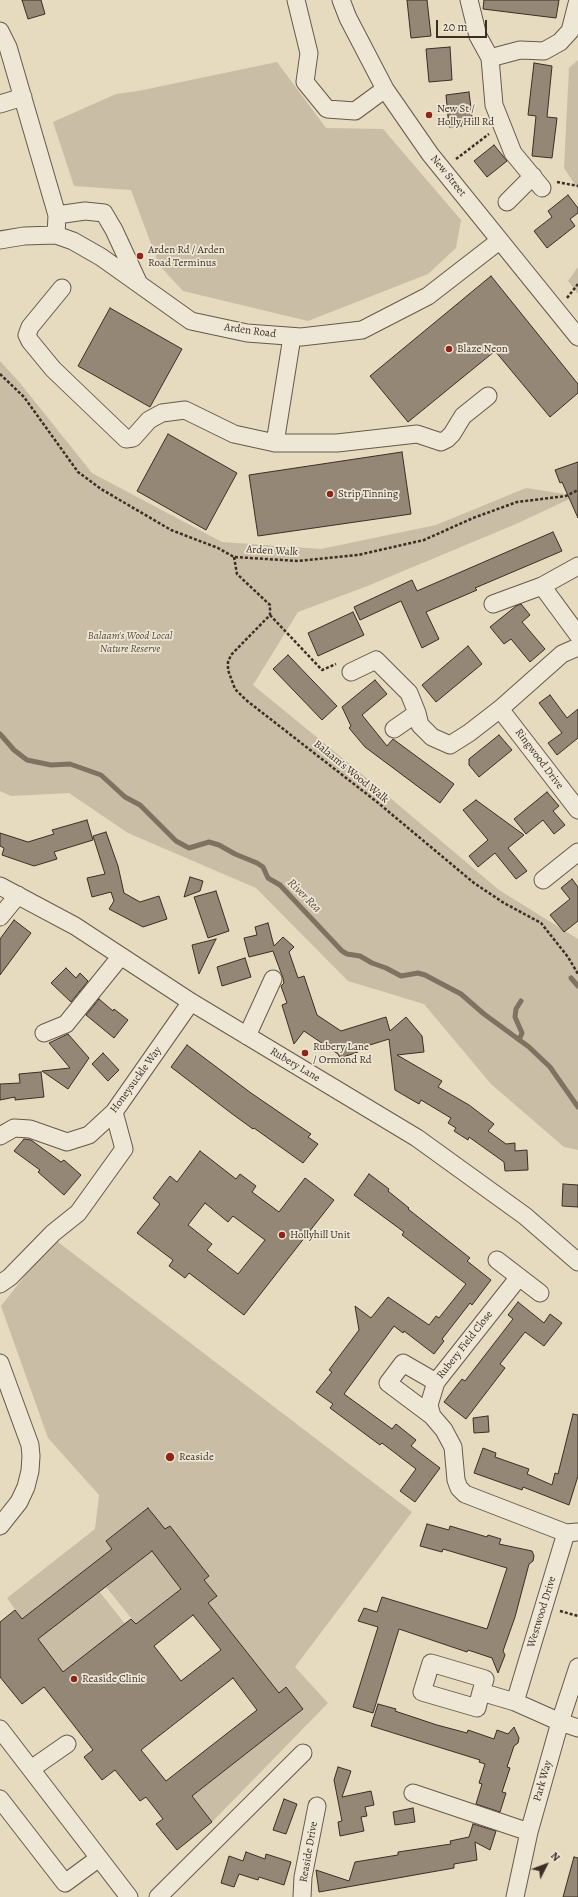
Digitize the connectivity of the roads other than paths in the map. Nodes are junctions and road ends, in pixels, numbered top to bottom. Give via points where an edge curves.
1 (296, 0) edge
2 (341, 0) edge
3 (469, 0) edge
4 (578, 0) edge
5 (0, 31) edge
6 (490, 58) junction
7 (385, 88) junction
8 (23, 97) junction
9 (0, 104) edge
10 (508, 202) dead end
11 (57, 215) junction
12 (56, 236) junction
13 (0, 240) edge
14 (499, 241) junction
15 (140, 286) junction
16 (62, 288) dead end
17 (292, 337) junction
18 (578, 337) edge
19 (488, 396) dead end
20 (275, 443) junction
21 (578, 566) edge
22 (542, 586) junction
23 (493, 604) dead end
24 (578, 635) edge
25 (578, 647) edge
26 (351, 672) road end
27 (500, 709) junction
28 (418, 713) junction
29 (394, 730) dead end
30 (578, 810) edge
31 (578, 852) edge
32 (543, 880) dead end
33 (0, 886) edge
34 (18, 895) junction
35 (0, 917) edge
36 (121, 956) junction
37 (273, 979) dead end
38 (191, 1002) junction
39 (44, 1033) dead end
40 (247, 1036) junction
41 (114, 1112) junction
42 (0, 1136) edge
43 (497, 1260) dead end
44 (578, 1262) edge
45 (519, 1277) junction
46 (0, 1284) edge
47 (540, 1293) dead end
48 (0, 1363) edge
49 (436, 1382) junction
50 (432, 1416) junction
51 (0, 1526) edge
52 (572, 1532) edge
53 (578, 1667) edge
54 (481, 1692) dead end
55 (515, 1702) junction
56 (560, 1722) junction
57 (578, 1728) edge
58 (3, 1739) edge
59 (67, 1744) dead end
60 (303, 1753) dead end
61 (31, 1769) junction
62 (413, 1793) dead end
63 (0, 1799) edge
64 (317, 1806) dead end
65 (529, 1832) junction
66 (99, 1858) junction
67 (129, 1897) edge
68 (158, 1897) edge
69 (302, 1897) edge
70 (515, 1897) edge

1 - 7 street via 309,53 305,82 327,109 355,111
2 - 7 street, New Street
3 - 6 street via 478,36
4 - 6 street via 570,31 560,42 544,51 520,50
5 - 8 street via 8,47
6 - 10 street via 494,105 513,153 538,182
7 - 14 street, New Street via 430,154
8 - 9 street
8 - 11 street
11 - 12 street
11 - 15 street via 85,211 104,212
12 - 13 street, Arden Road via 24,236
12 - 15 street, Arden Road via 73,241 101,257
14 - 17 street, Arden Road via 428,296 362,330
14 - 18 street, New Street
15 - 17 street, Arden Road via 191,321 247,333
16 - 20 street via 30,327 27,335 53,369 126,439 133,438 149,420 162,413 185,410 234,434
17 - 20 street
19 - 20 street via 463,416 447,440 441,442 417,434 337,443
21 - 22 street
22 - 23 street
22 - 24 street
25 - 27 street via 562,654
26 - 28 street via 376,660 409,693
27 - 28 street via 450,745 432,737 420,725
27 - 30 street, Ringwood Drive
28 - 29 street
31 - 32 street
33 - 34 street, Rubery Lane
34 - 35 street
34 - 36 street, Rubery Lane via 75,926
36 - 38 street, Rubery Lane
36 - 39 street via 66,1024
37 - 40 street
38 - 40 street, Rubery Lane
38 - 41 street, Honeysuckle Way
40 - 44 street, Rubery Lane via 417,1138 525,1216
41 - 42 street, Honeysuckle Way via 89,1136 67,1142 30,1129 14,1128
41 - 46 street via 124,1149 78,1213 53,1233
43 - 45 street
45 - 47 street
45 - 49 street, Rubery Field Close
48 - 51 street via 30,1445 31,1456 26,1487 19,1502
49 - 50 street, Rubery Field Close via 429,1405
49 - 50 street via 403,1363 388,1383
50 - 52 street via 444,1430 453,1447 456,1480 465,1494
52 - 55 street, Westwood Drive
53 - 56 street, Park Way
54 - 55 street
55 - 56 street
56 - 57 street
56 - 65 street, Park Way
58 - 61 street
59 - 61 street
60 - 68 street
61 - 66 street
62 - 65 street
63 - 66 street via 65,1883
64 - 69 street, Reaside Drive via 303,1877
65 - 70 street, Park Way
66 - 67 street

